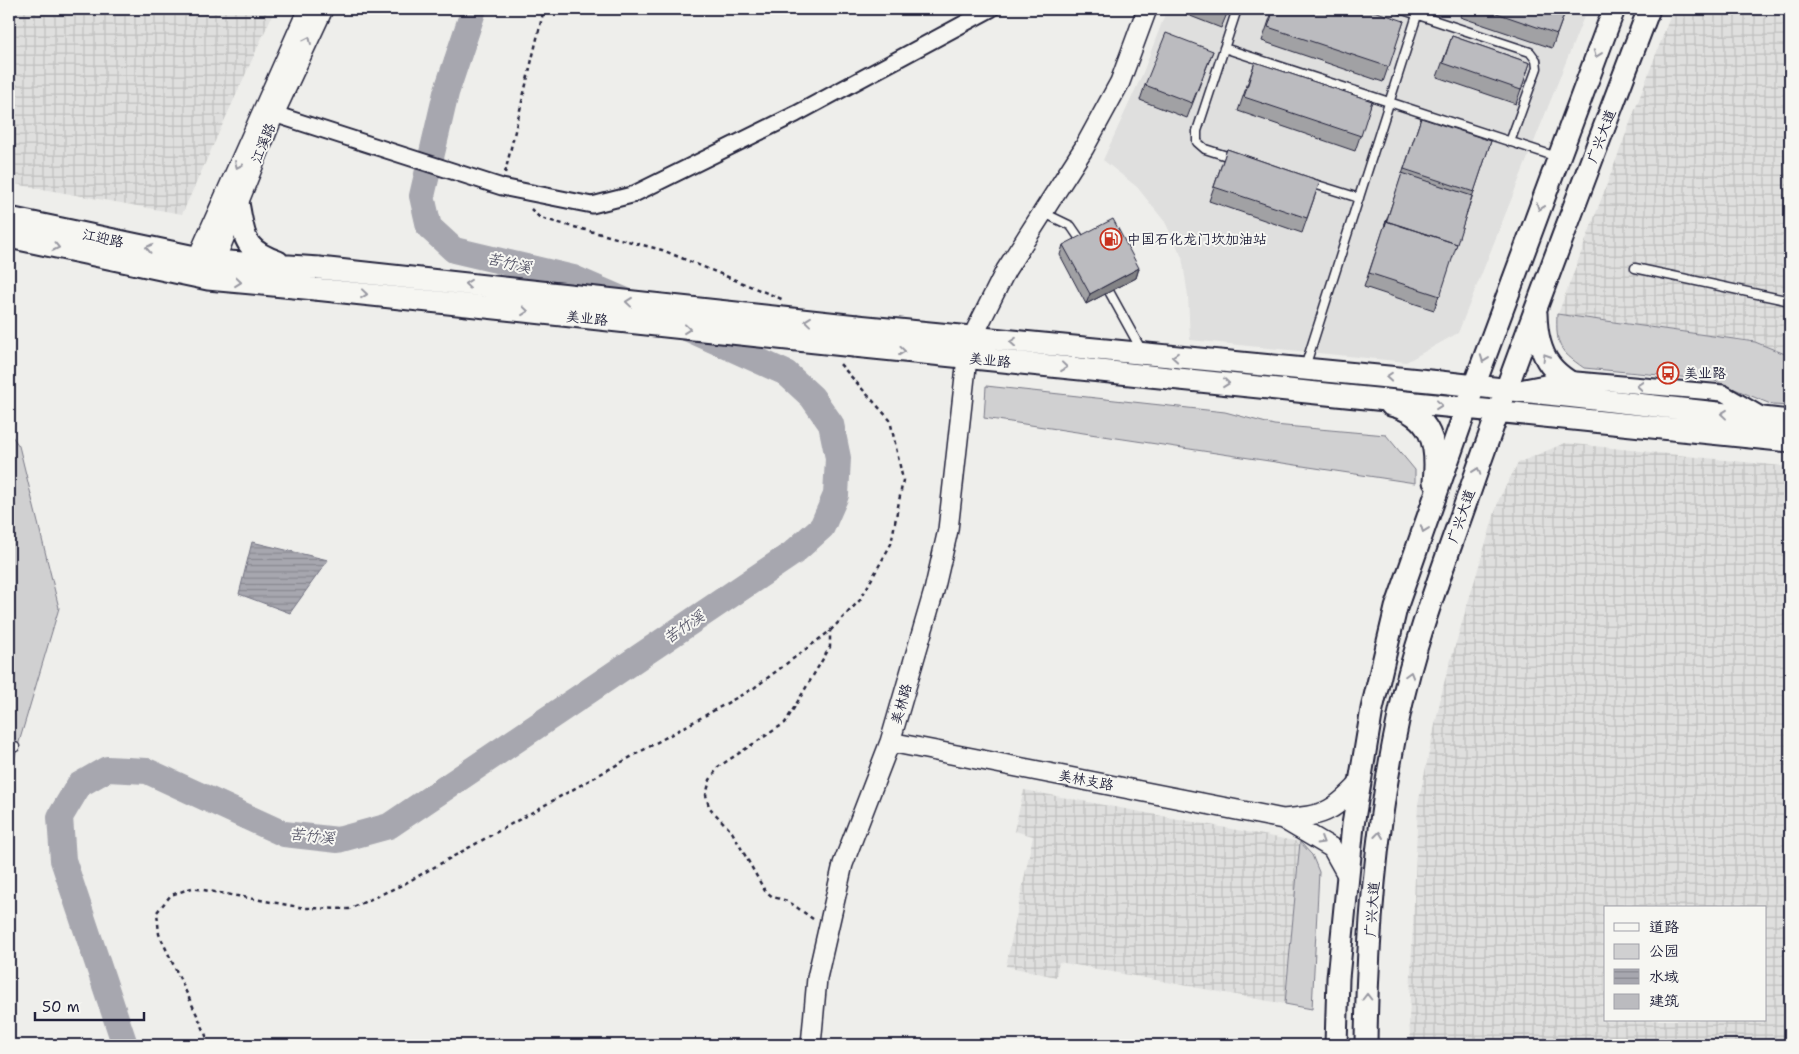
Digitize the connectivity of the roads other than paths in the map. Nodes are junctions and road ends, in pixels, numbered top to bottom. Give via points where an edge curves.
1 (308, 9) edge
2 (323, 9) edge
3 (991, 9) edge
4 (1147, 9) edge
5 (1238, 9) edge
6 (1400, 9) edge
7 (1614, 9) edge
8 (1649, 9) edge
9 (1418, 12) edge
10 (1224, 48) junction
11 (1390, 102) junction
12 (274, 114) junction
13 (1510, 142) junction
14 (1558, 158) junction
15 (1241, 160) edge
16 (1304, 181) edge
17 (1359, 198) junction
18 (238, 204) junction
19 (1042, 212) junction
20 (9, 218) edge
21 (9, 237) edge
22 (1088, 252) edge
23 (290, 266) junction
24 (202, 268) junction
25 (1635, 268) dead end
26 (1102, 279) edge
27 (1790, 301) edge
28 (1536, 307) junction
29 (855, 336) junction
30 (970, 348) junction
31 (1143, 354) junction
32 (1305, 369) junction
33 (1565, 379) junction
34 (1474, 386) junction
35 (1505, 390) junction
36 (1359, 396) junction
37 (1614, 403) junction
38 (1467, 408) junction
39 (1498, 412) junction
40 (1769, 419) junction
41 (1790, 421) edge
42 (1790, 441) edge
43 (1432, 506) junction
44 (1459, 523) junction
45 (890, 742) junction
46 (1359, 784) junction
47 (1283, 819) junction
48 (1347, 875) junction
49 (810, 1045) edge
50 (1336, 1045) edge
51 (1366, 1045) edge

1 -> 24 street, 江溪路
12 -> 2 street, 江溪路
3 - 12 street via 796,114 632,195 592,205 502,187
4 - 19 street via 1120,82 1084,148
5 - 10 lane
6 - 9 lane
7 -> 14 main road, 广兴大道
8 - 28 main road, 广兴大道
9 - 11 lane
9 - 13 lane via 1530,52 1536,60 1537,68
10 - 11 lane
10 - 15 lane via 1196,131 1197,142 1204,149
11 - 13 lane
11 - 17 lane
12 - 18 street, 江溪路
13 - 14 lane
14 -> 34 main road, 广兴大道
16 - 17 lane
17 - 32 lane
18 - 23 main road via 246,242 258,255
18 - 24 street, 江溪路
19 - 22 lane via 1071,226
19 - 30 street via 1006,270
24 -> 20 main road, 江迎路
21 -> 24 main road, 江迎路
23 - 24 main road, 美业路
29 -> 23 main road, 美业路, bridge
24 -> 29 main road, 美业路, bridge via 315,289
25 - 27 lane
26 - 31 lane
33 -> 28 main road via 1541,349
28 - 35 main road, 广兴大道
29 - 30 main road, 美业路
31 -> 30 main road, 美业路
30 -> 36 main road, 美业路
30 - 45 street, 美林路 via 948,530 934,591
32 -> 31 main road, 美业路
34 -> 32 main road, 美业路
33 - 35 street
33 - 37 main road
40 -> 33 street via 1723,393
34 - 35 main road, 美业路
34 - 38 main road, 广兴大道
35 - 37 main road, 美业路
35 - 39 main road, 广兴大道
36 -> 38 main road, 美业路
36 - 43 main road via 1403,410 1431,432 1436,456
40 -> 37 main road, 美业路
38 - 39 main road, 美业路
38 - 43 main road, 广兴大道
39 - 42 main road, 美业路
44 -> 39 main road, 广兴大道
40 - 41 main road, 美业路
43 - 44 main road via 1444,500 1451,502 1458,512
43 -> 46 main road, 广兴大道 via 1396,608 1372,709
51 -> 44 main road, 广兴大道 via 1374,884 1385,789 1399,713 1426,617
45 - 47 street, 美林支路
45 - 49 street, 美林路 via 843,864 817,978
46 - 47 street via 1328,812
46 - 48 main road, 广兴大道
47 -> 48 street via 1332,848
48 - 50 main road, 广兴大道

